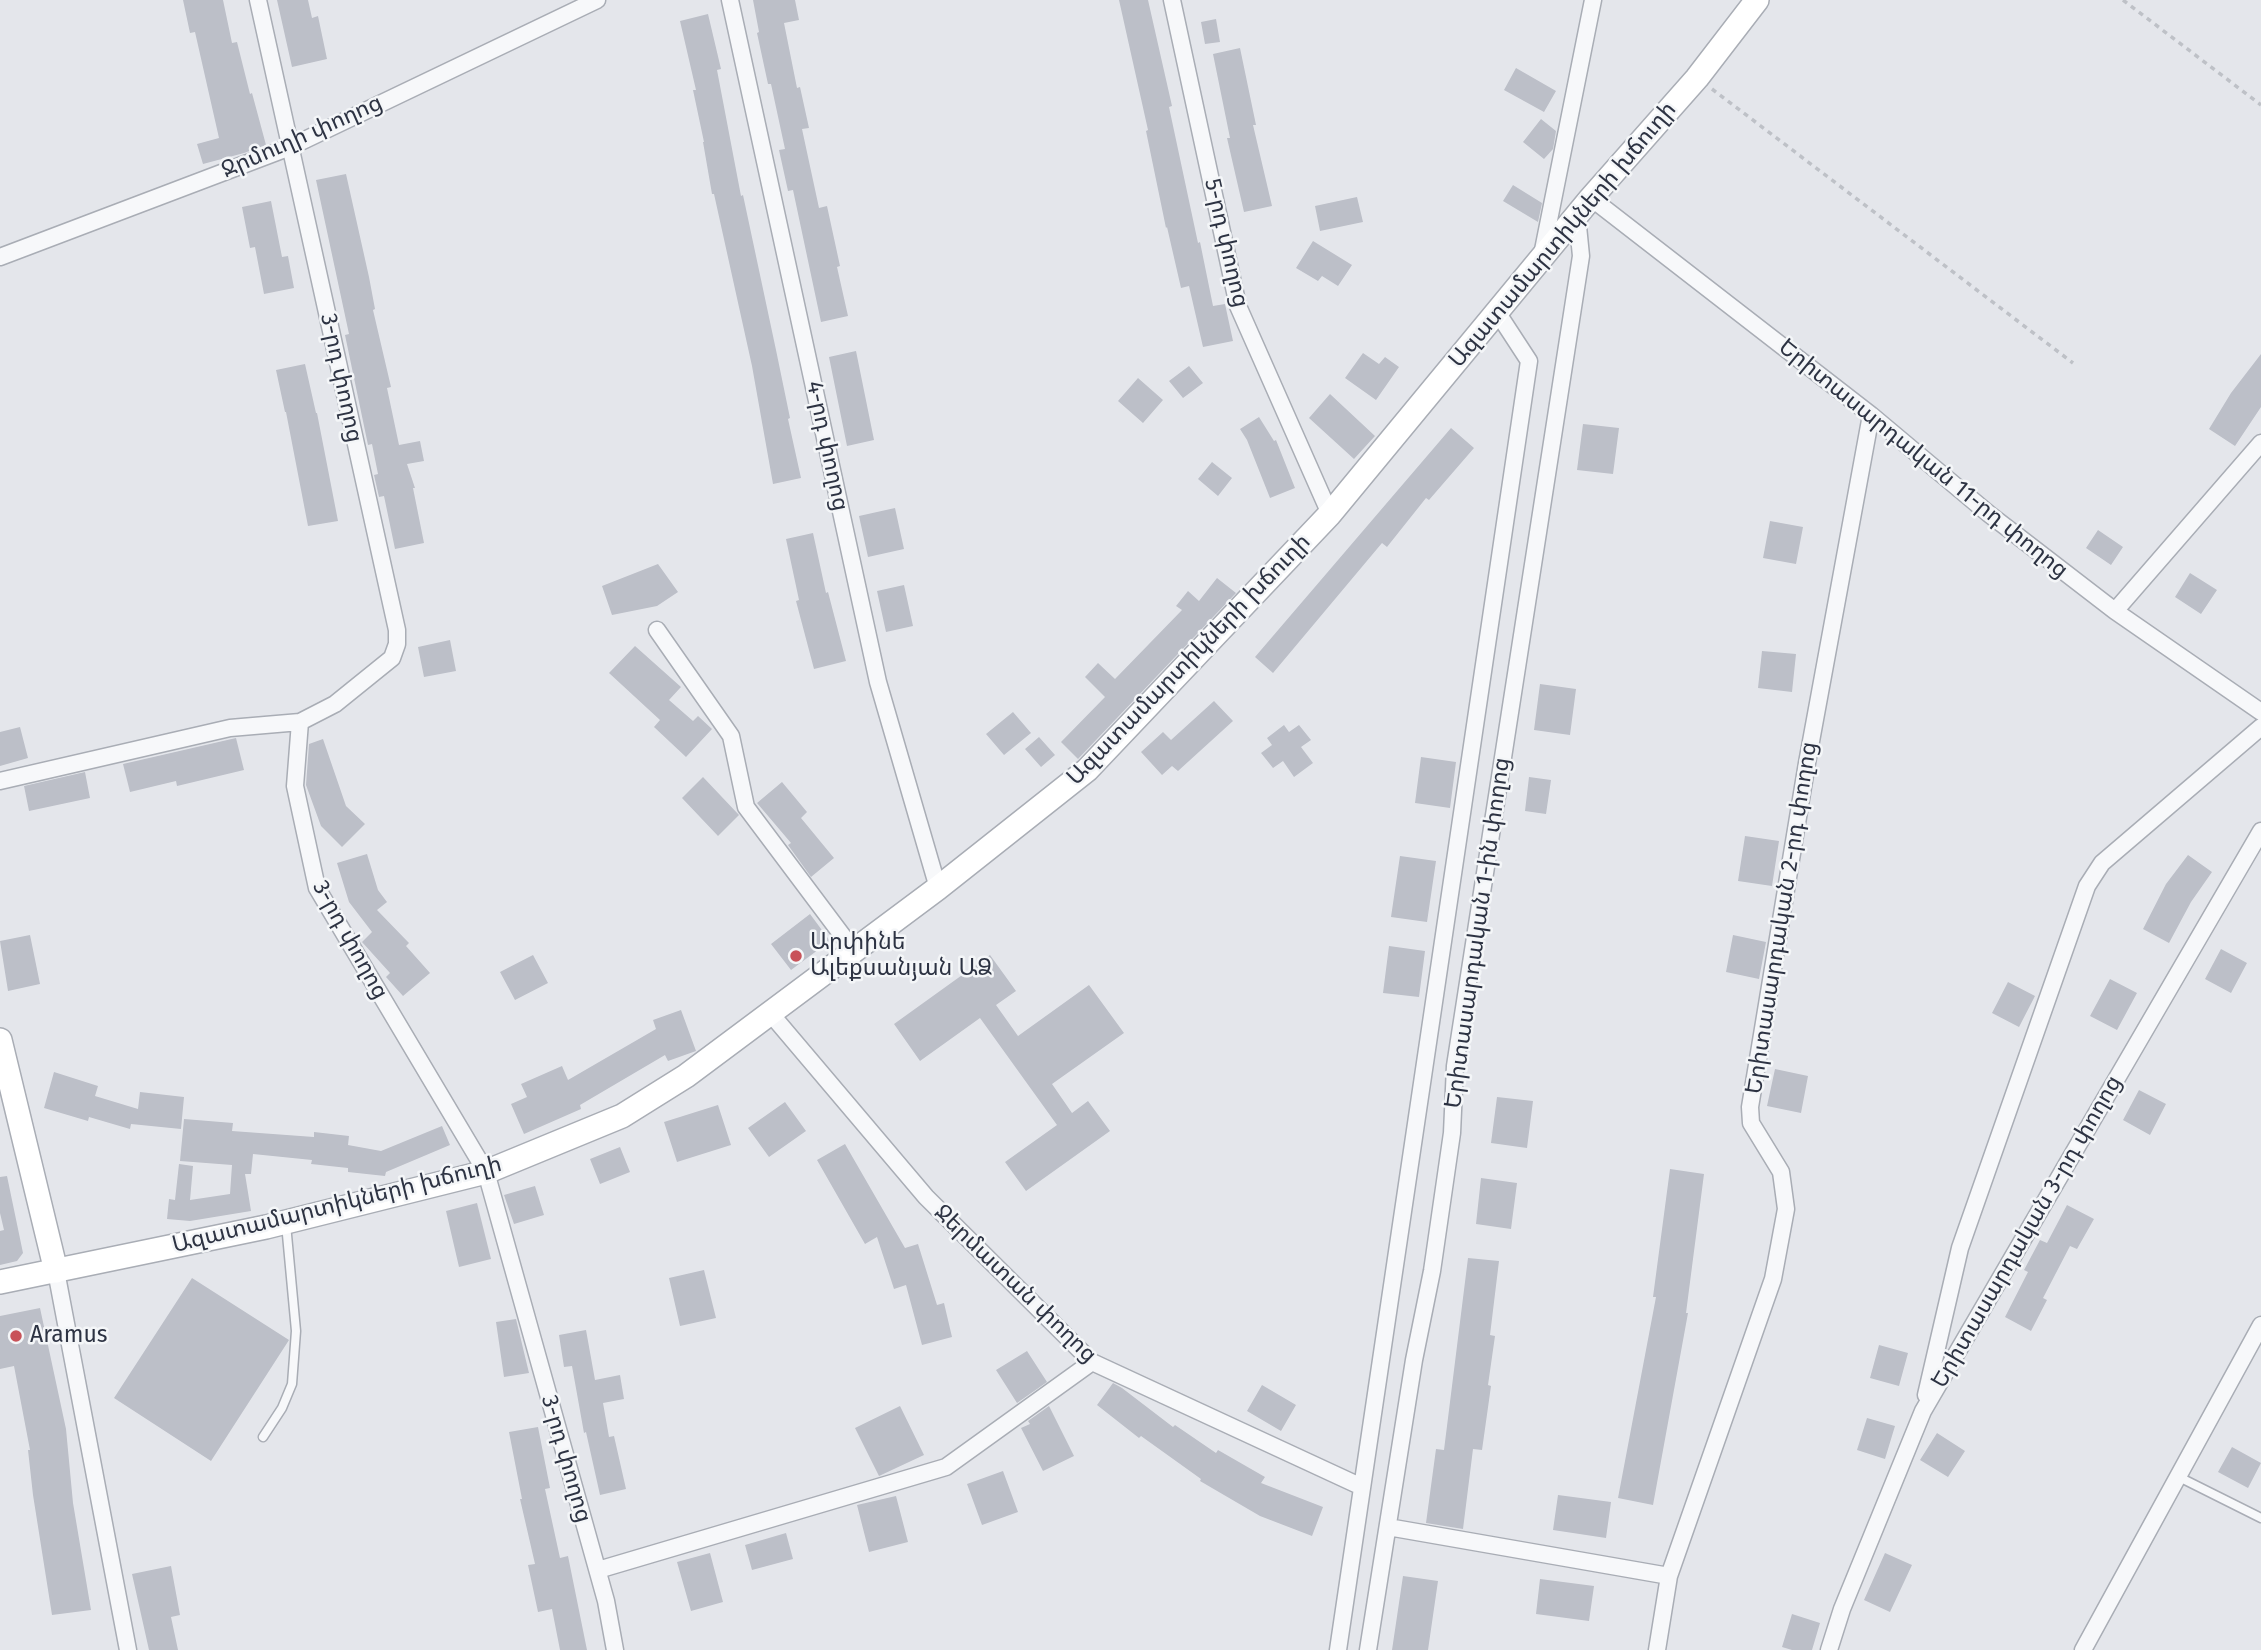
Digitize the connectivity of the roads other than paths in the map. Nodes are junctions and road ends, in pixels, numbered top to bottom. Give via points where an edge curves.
1 (258, 0) edge
2 (597, 0) edge
3 (730, 0) edge
4 (1172, 0) edge
5 (1593, 0) edge
6 (1756, 0) edge
7 (290, 147) junction
8 (1584, 207) junction
9 (0, 257) edge
10 (1541, 261) junction
11 (1497, 312) junction
12 (1871, 415) junction
13 (2261, 443) edge
14 (1330, 514) junction
15 (2115, 611) junction
16 (657, 630) dead end
17 (2261, 712) edge
18 (300, 722) junction
19 (2261, 727) edge
20 (0, 781) edge
21 (2261, 831) edge
22 (939, 888) junction
23 (854, 951) junction
24 (771, 1014) junction
25 (1, 1046) edge
26 (486, 1172) junction
27 (285, 1222) junction
28 (56, 1271) junction
29 (0, 1282) edge
30 (2261, 1325) edge
31 (1092, 1362) junction
32 (1923, 1411) junction
33 (263, 1437) dead end
34 (2179, 1477) junction
35 (1362, 1487) junction
36 (2261, 1518) edge
37 (1388, 1527) junction
38 (598, 1570) junction
39 (1669, 1576) junction
40 (128, 1650) edge
41 (615, 1650) edge
42 (1338, 1650) edge
43 (1368, 1650) edge
44 (1657, 1650) edge
45 (1829, 1650) edge
46 (2083, 1650) edge

1 - 7 street, 3-րդ փողոց
2 - 7 street, Ջրմուղի փողոց
3 - 22 street, 4-րդ փողոց via 878,682
4 - 14 street, 5-րդ փողոց via 1238,306
5 - 10 street
6 - 8 main road, Ազատամարտիկների խճուղի via 1697,78
7 - 9 street, Ջրմուղի փողոց
7 - 18 street, 3-րդ փողոց via 397,630 392,658 335,704
8 - 10 main road, Ազատամարտիկների խճուղի
8 - 12 street, Երիտասարդական 11-րդ փողոց
8 - 37 street, Երիտասարդական 1-ին փողոց via 1581,256 1455,1066 1452,1133 1432,1271
10 - 11 main road, Ազատամարտիկների խճուղի
11 - 14 main road, Ազատամարտիկների խճուղի
11 - 35 street via 1529,361
12 - 15 street, Երիտասարդական 11-րդ փողոց
12 - 39 street, Երիտասարդական 2-րդ փողոց via 1750,1107 1751,1123 1781,1172 1786,1209 1773,1279
13 - 15 street
14 - 22 main road, Ազատամարտիկների խճուղի via 1087,769
15 - 17 street, Երիտասարդական 11-րդ փողոց
16 - 23 street via 731,736 746,807
18 - 20 street via 230,728
18 - 26 street, 3-րդ փողոց via 295,786 317,888
19 - 32 street via 2102,863 2087,886 1960,1248
21 - 32 street, Երիտասարդական 3-րդ փողոց
22 - 23 main road, Ազատամարտիկների խճուղի
23 - 24 main road, Ազատամարտիկների խճուղի
24 - 26 main road, Ազատամարտիկների խճուղի via 622,1116
24 - 31 street, Ջերմատան փողոց via 926,1197
25 - 28 main road
26 - 27 main road, Ազատամարտիկների խճուղի
26 - 38 street, 3-րդ փողոց
27 - 28 main road, Ազատամարտիկների խճուղի
27 - 33 lane via 296,1331 292,1384
28 - 29 main road, Ազատամարտիկների խճուղի
28 - 40 street
30 - 34 street
31 - 35 street, Ջերմատան փողոց
31 - 38 street via 946,1467
32 - 45 street, Երիտասարդական 3-րդ փողոց
34 - 36 lane
34 - 46 street
35 - 42 street
37 - 39 street
37 - 43 street, Երիտասարդական 1-ին փողոց
38 - 41 street, 3-րդ փողոց
39 - 44 street, Երիտասարդական 2-րդ փողոց

